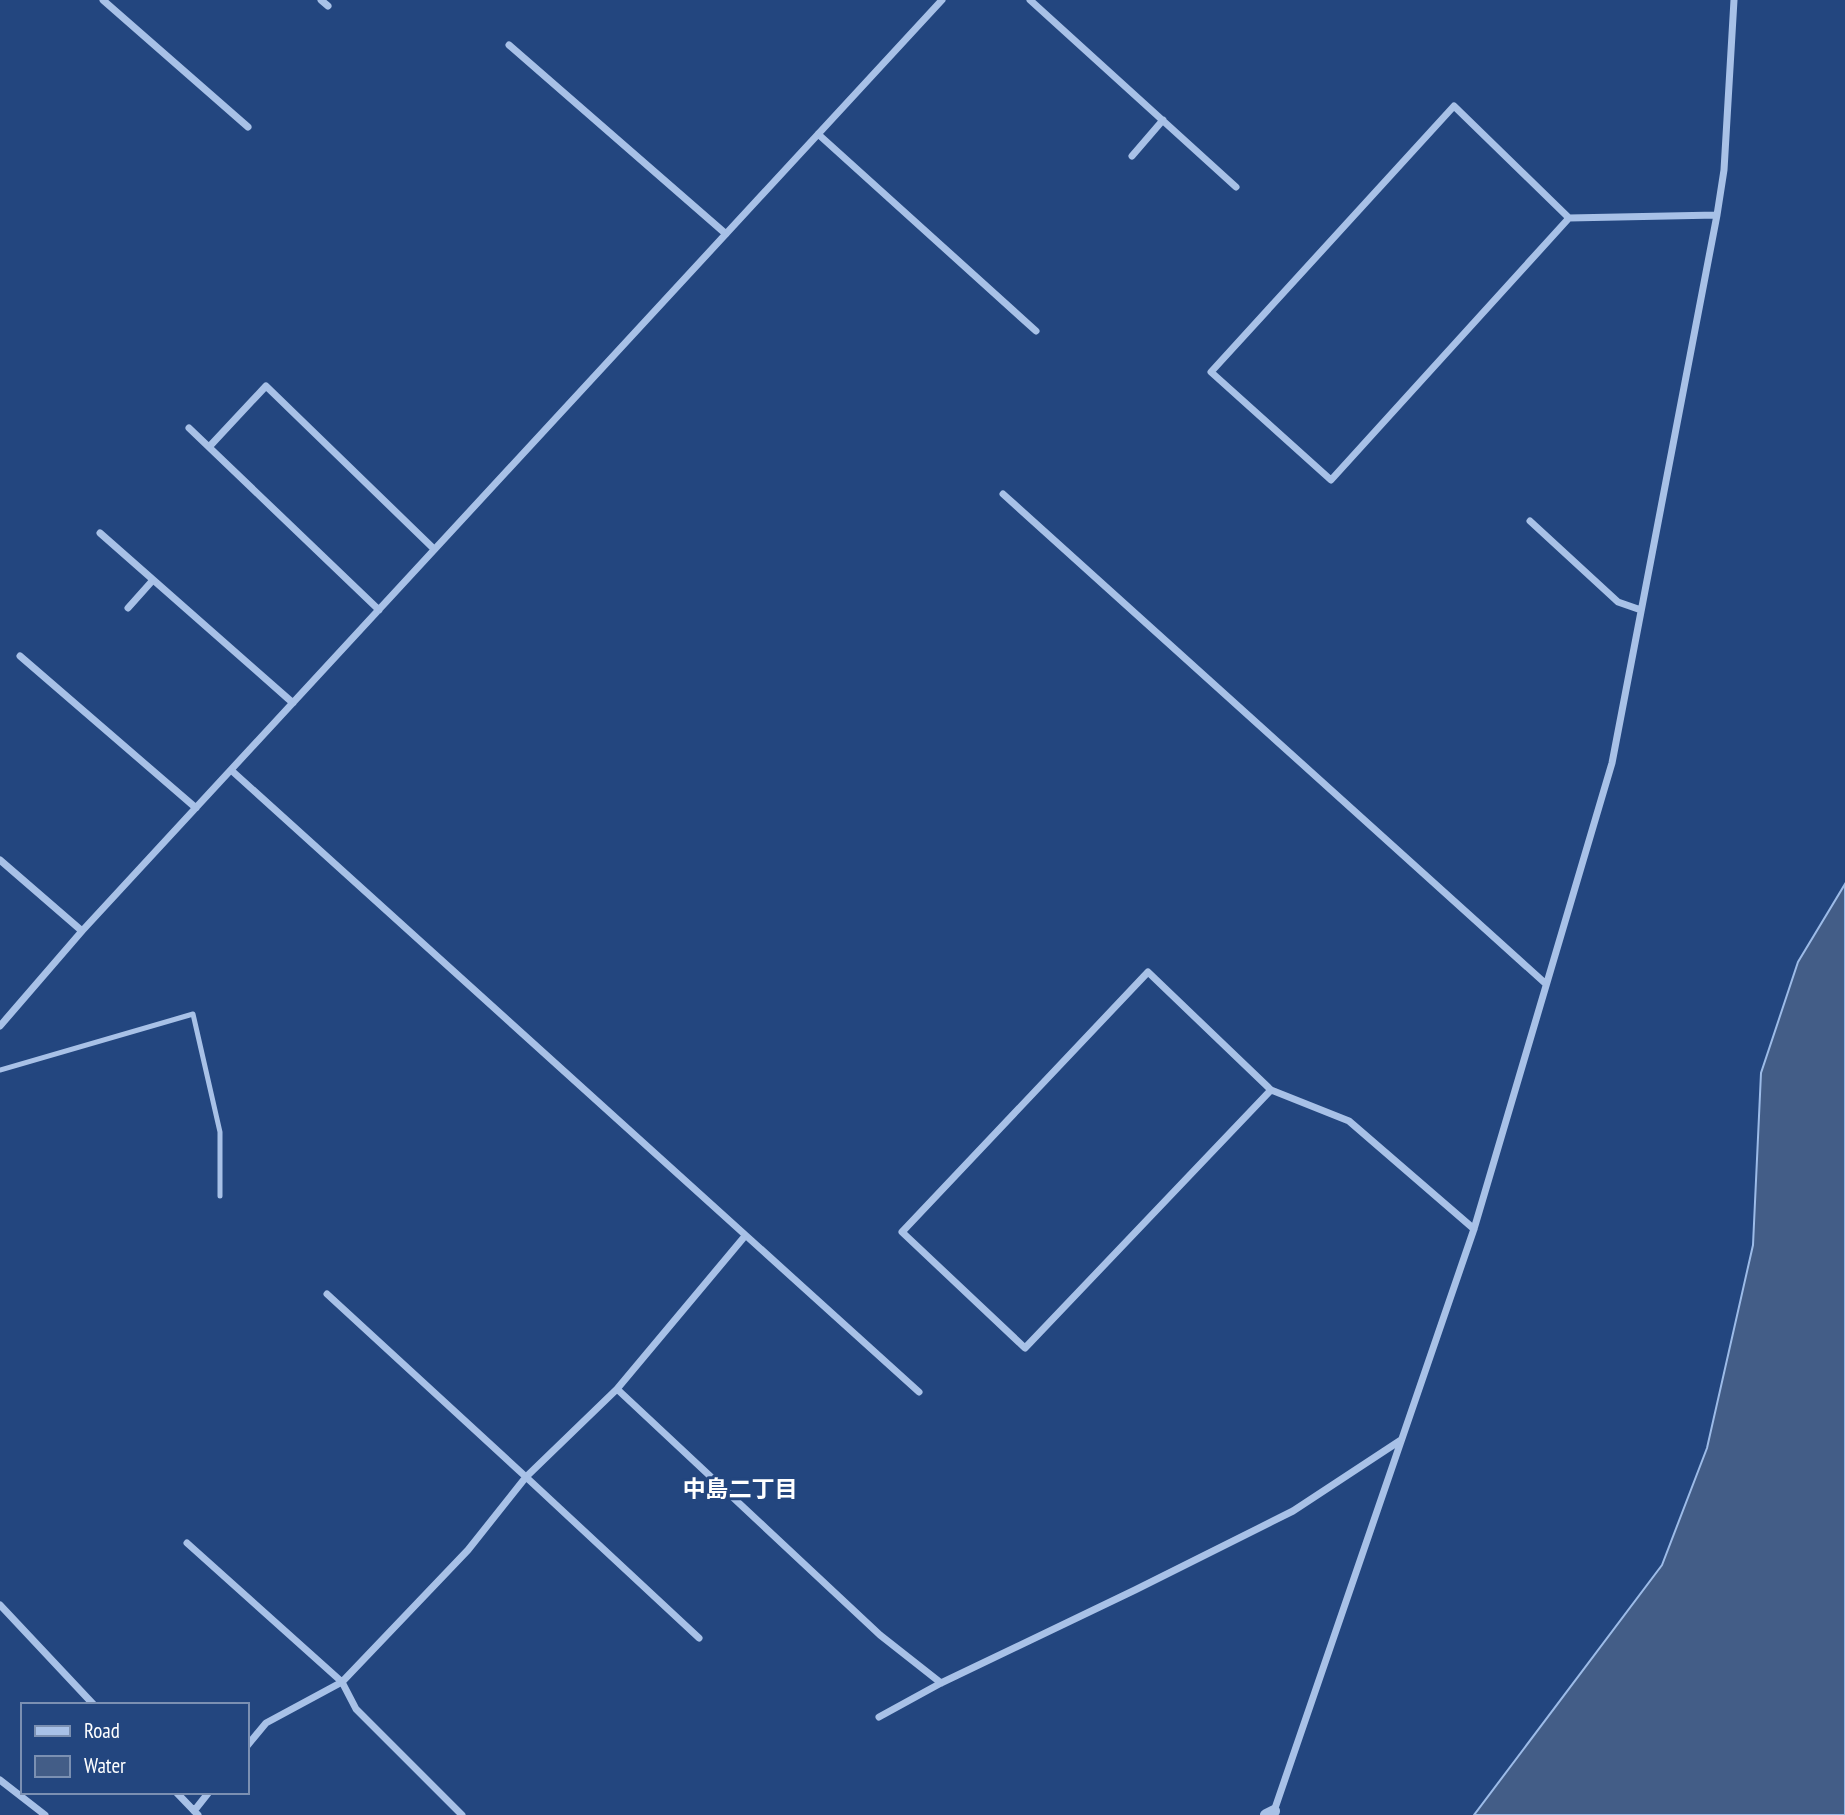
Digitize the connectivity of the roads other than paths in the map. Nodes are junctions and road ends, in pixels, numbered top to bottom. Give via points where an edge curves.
1 (103, 0) edge
2 (321, 0) edge
3 (942, 0) edge
4 (1030, 0) edge
5 (1734, 0) edge
6 (328, 6) dead end
7 (509, 45) dead end
8 (1163, 120) junction
9 (248, 127) dead end
10 (818, 134) junction
11 (1132, 156) dead end
12 (1236, 187) dead end
13 (1717, 215) junction
14 (1569, 218) junction
15 (726, 234) junction
16 (1036, 331) dead end
17 (189, 428) dead end
18 (209, 447) junction
19 (1003, 494) dead end
20 (1530, 521) dead end
21 (100, 533) dead end
22 (435, 549) junction
23 (153, 580) junction
24 (128, 608) dead end
25 (379, 610) junction
26 (1641, 610) junction
27 (20, 656) dead end
28 (293, 703) junction
29 (231, 770) junction
30 (196, 808) junction
31 (0, 860) edge
32 (82, 932) junction
33 (1546, 984) junction
34 (0, 1026) edge
35 (0, 1070) edge
36 (1271, 1090) junction
37 (220, 1196) dead end
38 (1474, 1229) junction
39 (745, 1236) junction
40 (327, 1294) dead end
41 (617, 1389) junction
42 (919, 1392) dead end
43 (1402, 1440) junction
44 (526, 1477) junction
45 (187, 1543) dead end
46 (0, 1605) edge
47 (699, 1638) dead end
48 (342, 1682) junction
49 (941, 1683) junction
50 (92, 1703) edge
51 (879, 1717) dead end
52 (248, 1745) edge
53 (0, 1780) edge
54 (178, 1794) edge
55 (208, 1794) edge
56 (196, 1813) edge
57 (1271, 1814) edge
58 (45, 1815) edge
59 (463, 1815) edge

1 - 9 street
2 - 6 street
3 - 10 street
4 - 8 street
5 - 13 street
7 - 15 street
8 - 11 street
8 - 12 street
10 - 15 street
10 - 16 street
13 - 14 street
13 - 26 street
14 - 14 street via 1454,106 1211,372 1331,480
15 - 22 street
17 - 18 street
18 - 22 street via 267,386
18 - 25 street
19 - 33 street
20 - 26 street via 1618,602
21 - 23 street
22 - 25 street
23 - 24 street
23 - 28 street
25 - 28 street
26 - 33 street via 1612,763
27 - 30 street
28 - 29 street
29 - 30 street
29 - 39 street
30 - 32 street
31 - 32 street
32 - 34 street
33 - 38 street
35 - 37 lane via 193,1014 220,1132
36 - 36 street via 1148,972 902,1232 1025,1348
36 - 38 street via 1349,1121
38 - 43 street
39 - 41 street
39 - 42 street
40 - 44 street
41 - 44 street
41 - 49 street via 880,1635
43 - 49 street via 1293,1511
43 - 57 street
44 - 47 street
44 - 48 street via 468,1550
45 - 48 street
46 - 50 street
48 - 52 street via 266,1723
48 - 59 street via 355,1709
49 - 51 street
53 - 58 street
54 - 56 street
55 - 56 street

